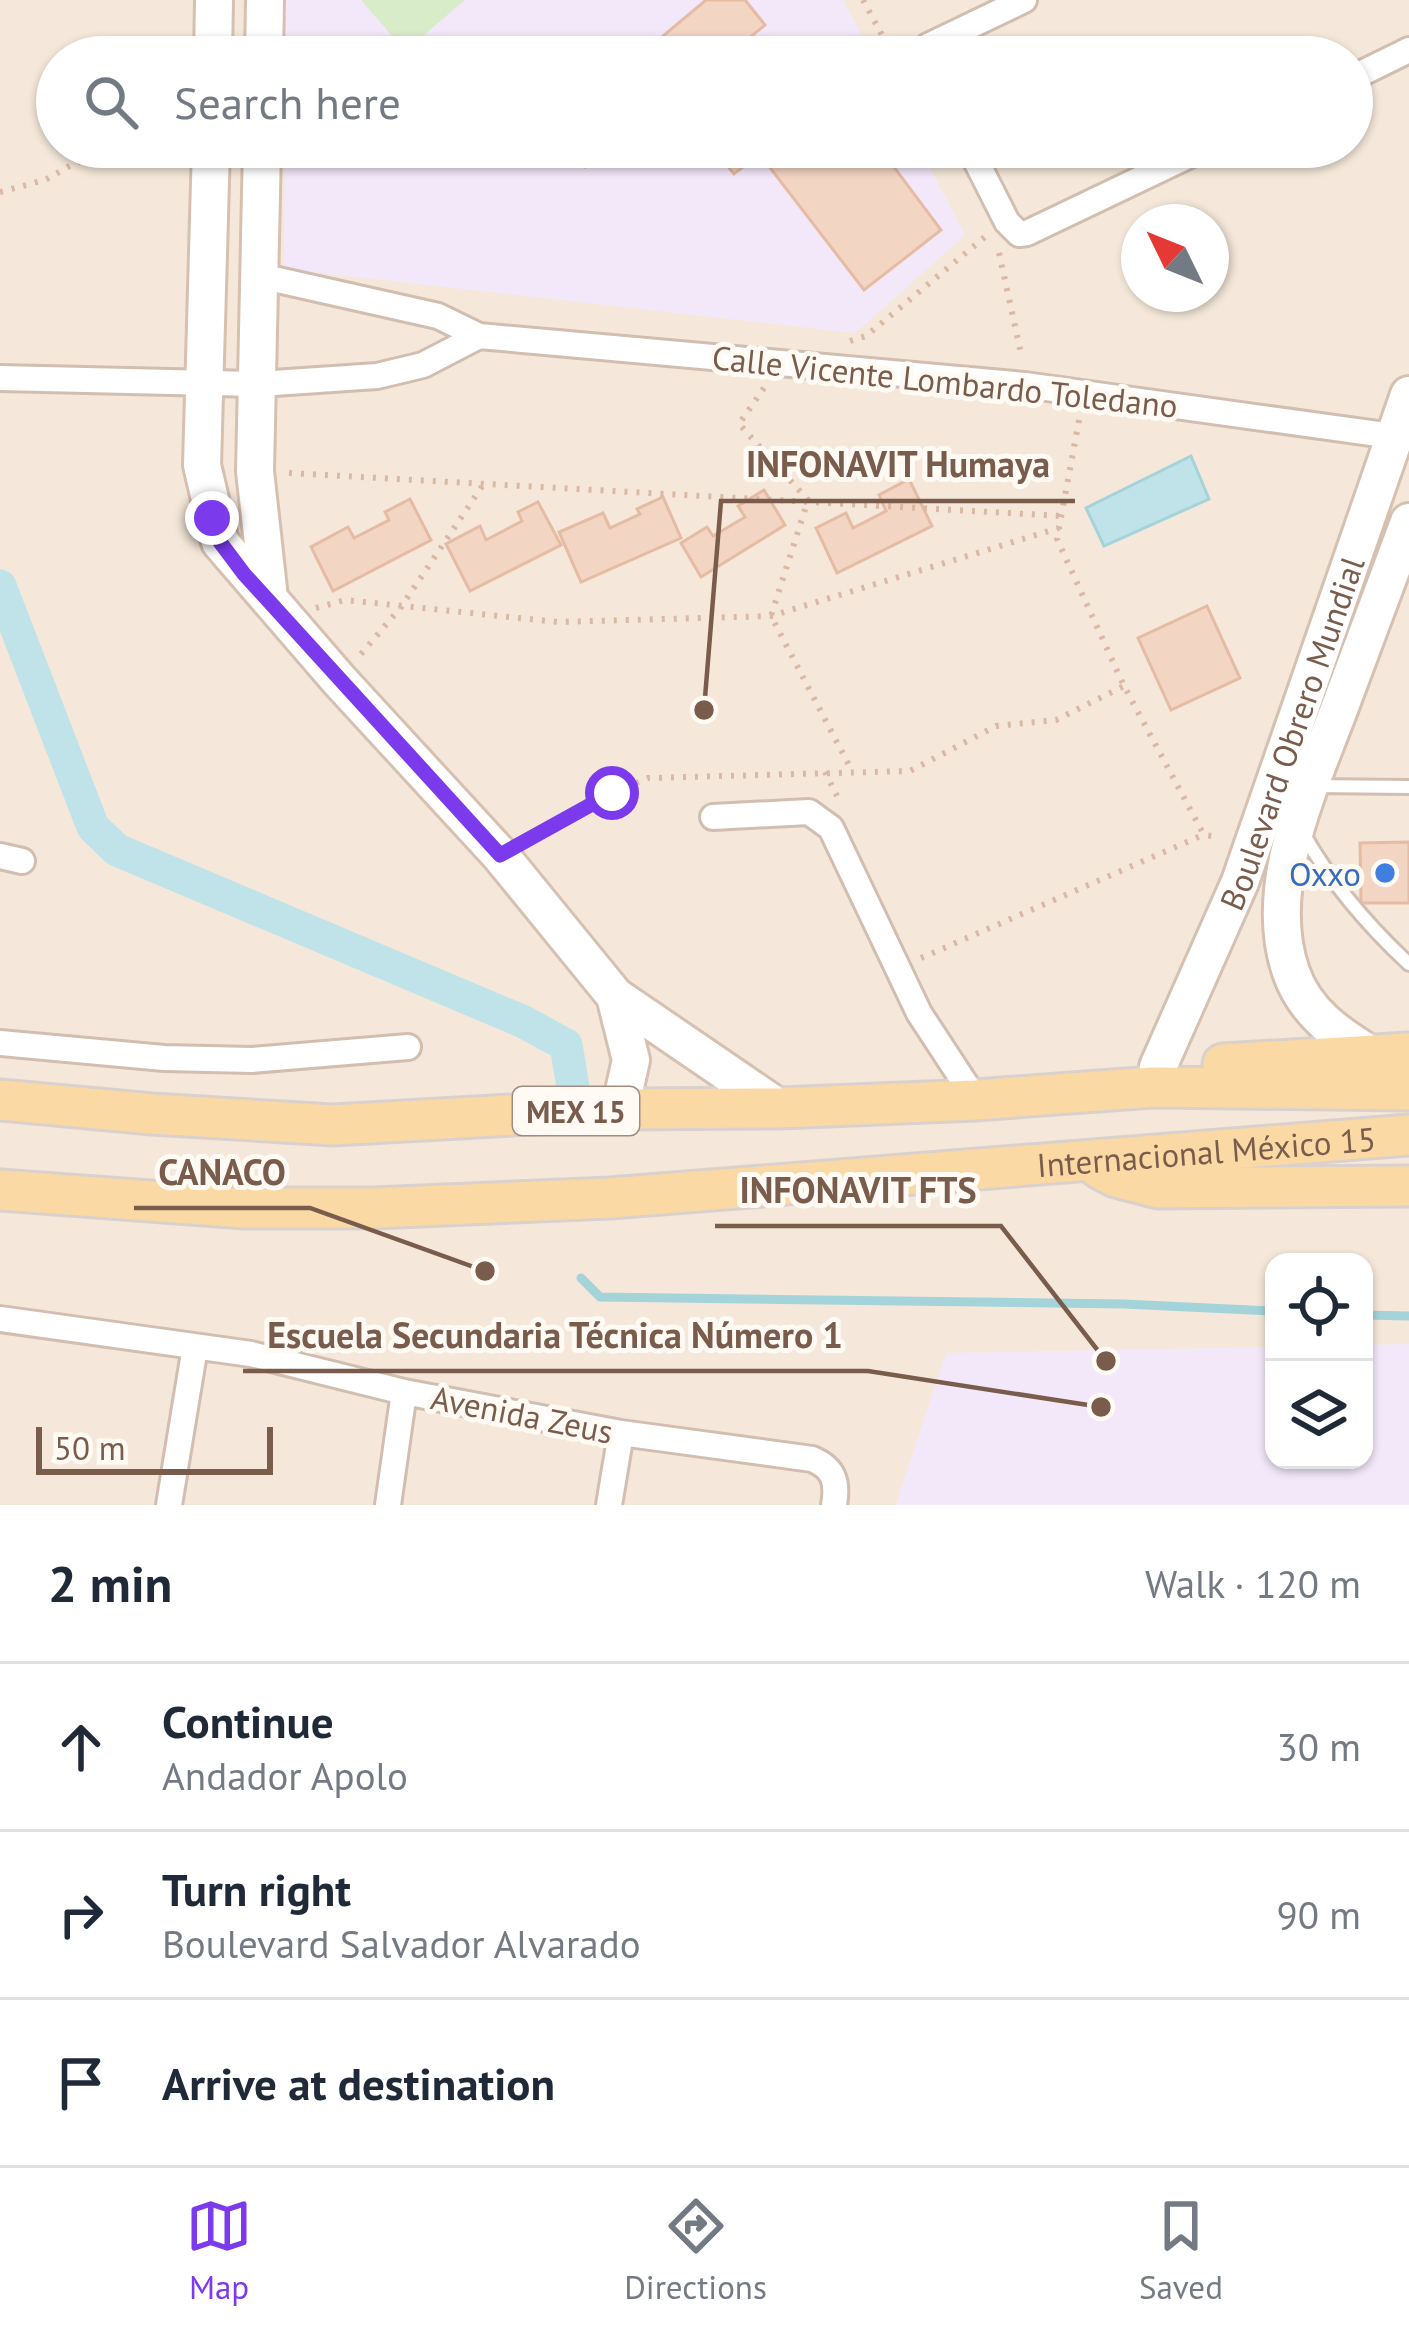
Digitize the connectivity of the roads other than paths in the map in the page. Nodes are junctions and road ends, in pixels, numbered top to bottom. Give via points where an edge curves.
1 (214, 0) edge
2 (265, 0) edge
3 (1024, 0) edge
4 (213, 36) edge
5 (264, 36) edge
6 (949, 36) edge
7 (1409, 50) edge
8 (1373, 68) edge
9 (211, 168) edge
10 (262, 168) edge
11 (980, 168) edge
12 (1163, 168) edge
13 (260, 276) junction
14 (479, 336) junction
15 (0, 378) edge
16 (202, 382) junction
17 (259, 384) junction
18 (1409, 395) edge
19 (1402, 437) edge
20 (1409, 522) edge
21 (277, 608) junction
22 (1311, 786) junction
23 (1409, 787) edge
24 (713, 817) dead end
25 (1297, 823) junction
26 (1409, 964) edge
27 (615, 996) junction
28 (0, 1043) edge
29 (408, 1047) dead end
30 (1391, 1055) edge
31 (1158, 1067) junction
32 (1409, 1090) edge
33 (1092, 1091) junction
34 (0, 1100) edge
35 (976, 1100) junction
36 (779, 1108) junction
37 (620, 1109) junction
38 (1409, 1135) edge
39 (1089, 1162) junction
40 (1409, 1186) edge
41 (0, 1190) edge
42 (0, 1319) edge
43 (195, 1347) junction
44 (404, 1393) junction
45 (621, 1433) junction
46 (169, 1505) edge
47 (388, 1505) edge
48 (609, 1505) edge
49 (834, 1505) edge

1 - 4 street
2 - 5 street
3 - 6 street
7 - 8 street
9 - 16 street
10 - 13 street
11 - 12 street via 1019,234
13 - 14 street, Calle Vicente Lombardo Toledano via 437,316
13 - 17 street
14 - 17 street via 423,365 377,376
14 - 19 street, Calle Vicente Lombardo Toledano via 1025,385
15 - 16 street
16 - 17 street
16 - 21 street via 202,466 220,542
17 - 21 street via 255,471
18 - 19 street, Boulevard Obrero Mundial
19 - 31 street, Boulevard Obrero Mundial via 1227,917
20 - 22 street, Boulevard Obrero Mundial
21 - 27 street
22 - 23 lane
22 - 25 street, Boulevard Obrero Mundial
24 - 35 street via 809,812 831,828 919,1013
25 - 26 lane via 1337,887
25 - 30 street, Boulevard Obrero Mundial via 1283,914 1292,977 1318,1018
27 - 36 street
27 - 37 street via 631,1060
28 - 29 street via 252,1060
30 - 31 main road
31 - 33 main road via 1112,1075
32 - 33 main road, Internacional México 15 / MEX 15
33 - 35 main road, Internacional México 15 / MEX 15
34 - 37 main road, Internacional México 15 / MEX 15 via 333,1125
35 - 36 main road, Internacional México 15 / MEX 15
36 - 37 main road, Internacional México 15 / MEX 15
38 - 39 main road, Internacional México 15
39 - 40 main road via 1158,1188
39 - 41 main road, Internacional México 15 via 374,1208 245,1208
42 - 43 street, Avenida Zeus
43 - 44 street, Avenida Zeus
43 - 46 street
44 - 45 street, Avenida Zeus
44 - 47 street
45 - 48 street
45 - 49 street, Avenida Zeus via 812,1459 830,1471

